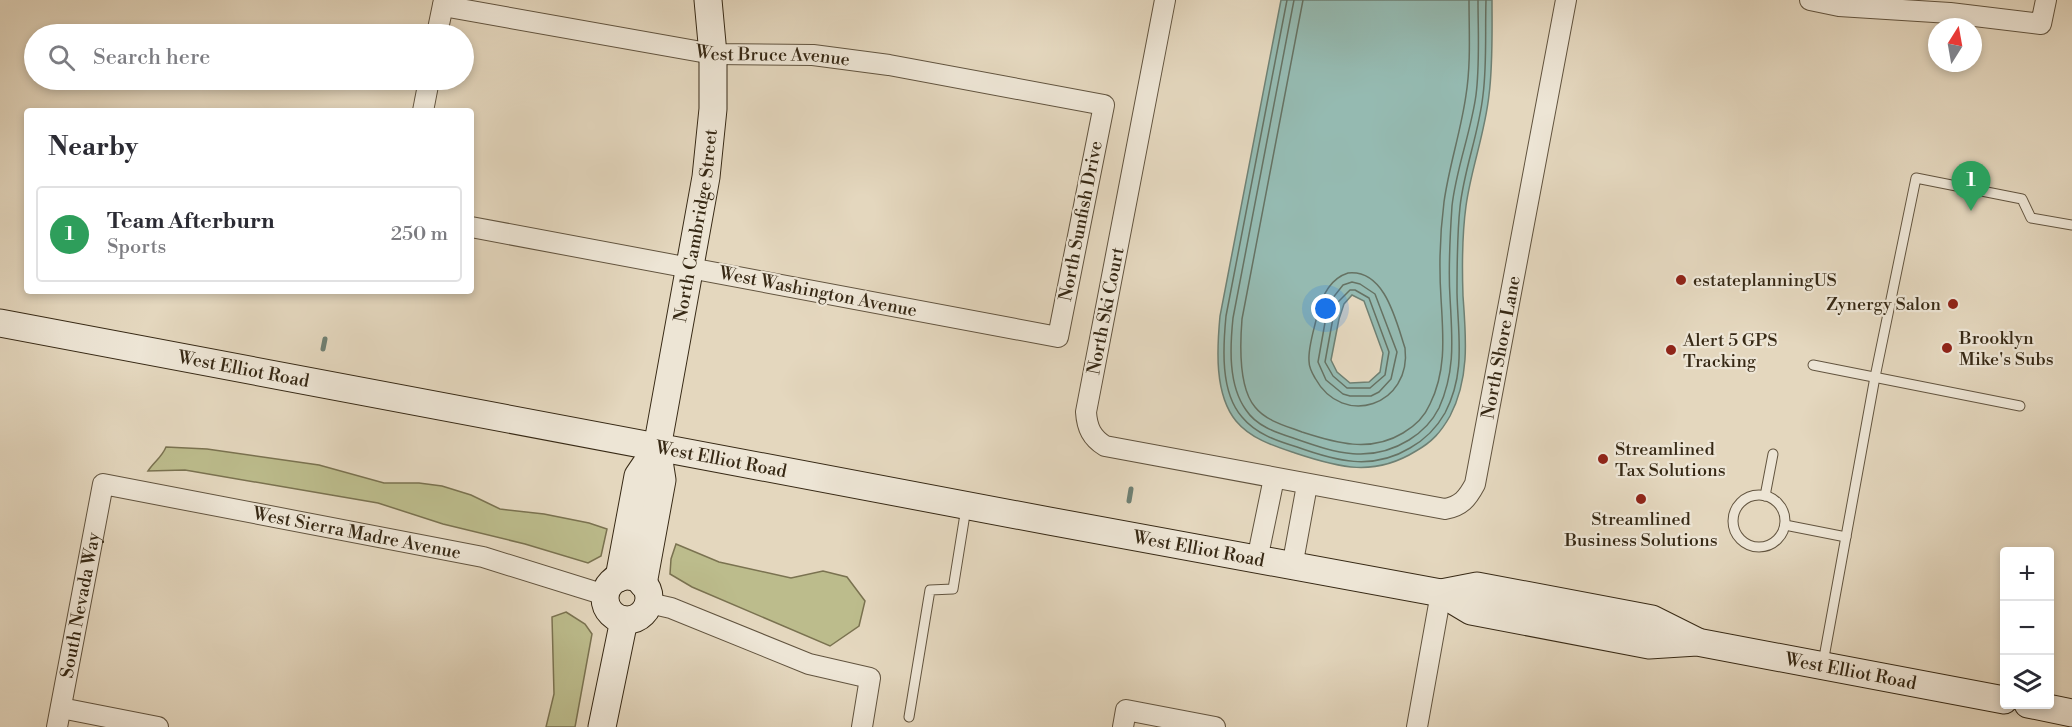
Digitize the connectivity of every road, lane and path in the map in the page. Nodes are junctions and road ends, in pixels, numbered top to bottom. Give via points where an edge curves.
1 (708, 0) edge
2 (1165, 0) edge
3 (1566, 0) edge
4 (1810, 0) edge
5 (2046, 0) edge
6 (443, 3) edge
7 (439, 24) edge
8 (713, 54) junction
9 (427, 90) edge
10 (1104, 105) joint
11 (424, 108) edge
12 (2072, 225) edge
13 (474, 228) edge
14 (690, 268) junction
15 (0, 323) edge
16 (1058, 337) joint
17 (1813, 365) dead end
18 (1875, 377) junction
19 (2020, 406) dead end
20 (657, 448) junction
21 (1773, 454) dead end
22 (1274, 478) junction
23 (103, 484) joint
24 (1307, 484) junction
25 (1765, 496) junction
26 (967, 506) junction
27 (1785, 525) junction
28 (1846, 537) junction
29 (1257, 560) junction
30 (1292, 567) junction
31 (629, 590) junction
32 (1441, 593) junction
33 (1822, 666) junction
34 (2000, 699) edge
35 (2050, 709) edge
36 (2072, 713) edge
37 (909, 717) dead end
38 (59, 718) edge
39 (1125, 719) edge
40 (158, 727) edge
41 (602, 727) edge
42 (862, 727) edge
43 (1215, 727) edge
44 (1417, 727) edge

1 - 8 main road, North Cambridge Street
2 - 22 street, North Ski Court via 1087,423 1097,441 1105,446
3 - 24 street, North Shore Lane via 1474,484 1468,497 1457,507 1445,509
4 - 5 street via 2041,24
6 - 7 street
6 - 8 street, West Bruce Avenue
8 - 10 street, West Bruce Avenue via 813,54
8 - 14 main road, North Cambridge Street via 713,109 706,177
9 - 11 street
10 - 16 street, North Sunfish Drive
12 - 18 lane via 2031,218 2022,199 1916,178
13 - 14 street, West Washington Avenue
14 - 16 street, West Washington Avenue
14 - 20 main road, North Cambridge Street
15 - 20 main road, West Elliot Road
17 - 18 lane
18 - 19 lane
18 - 28 lane
20 - 26 main road, West Elliot Road
20 - 31 main road, North Cambridge Street via 662,480
21 - 25 lane
22 - 24 street, North Shore Lane
22 - 29 street
23 - 31 street, West Sierra Madre Avenue via 483,557
23 - 38 street, South Nevada Way
24 - 30 street
25 - 27 lane via 1773,498 1783,510
25 - 27 lane via 1748,498 1736,509 1736,534 1747,544 1763,547 1778,540
26 - 29 main road, West Elliot Road
26 - 37 lane via 953,589 930,590
27 - 28 lane
28 - 33 lane
29 - 30 main road, West Elliot Road
30 - 32 main road, West Elliot Road
31 - 41 main road via 607,609 624,620
31 - 42 street, West Sierra Madre Avenue via 809,664 870,678
32 - 33 main road, West Elliot Road via 1487,587 1652,619 1697,642
32 - 44 street
33 - 34 main road, West Elliot Road
35 - 36 main road
38 - 40 street
39 - 43 street

